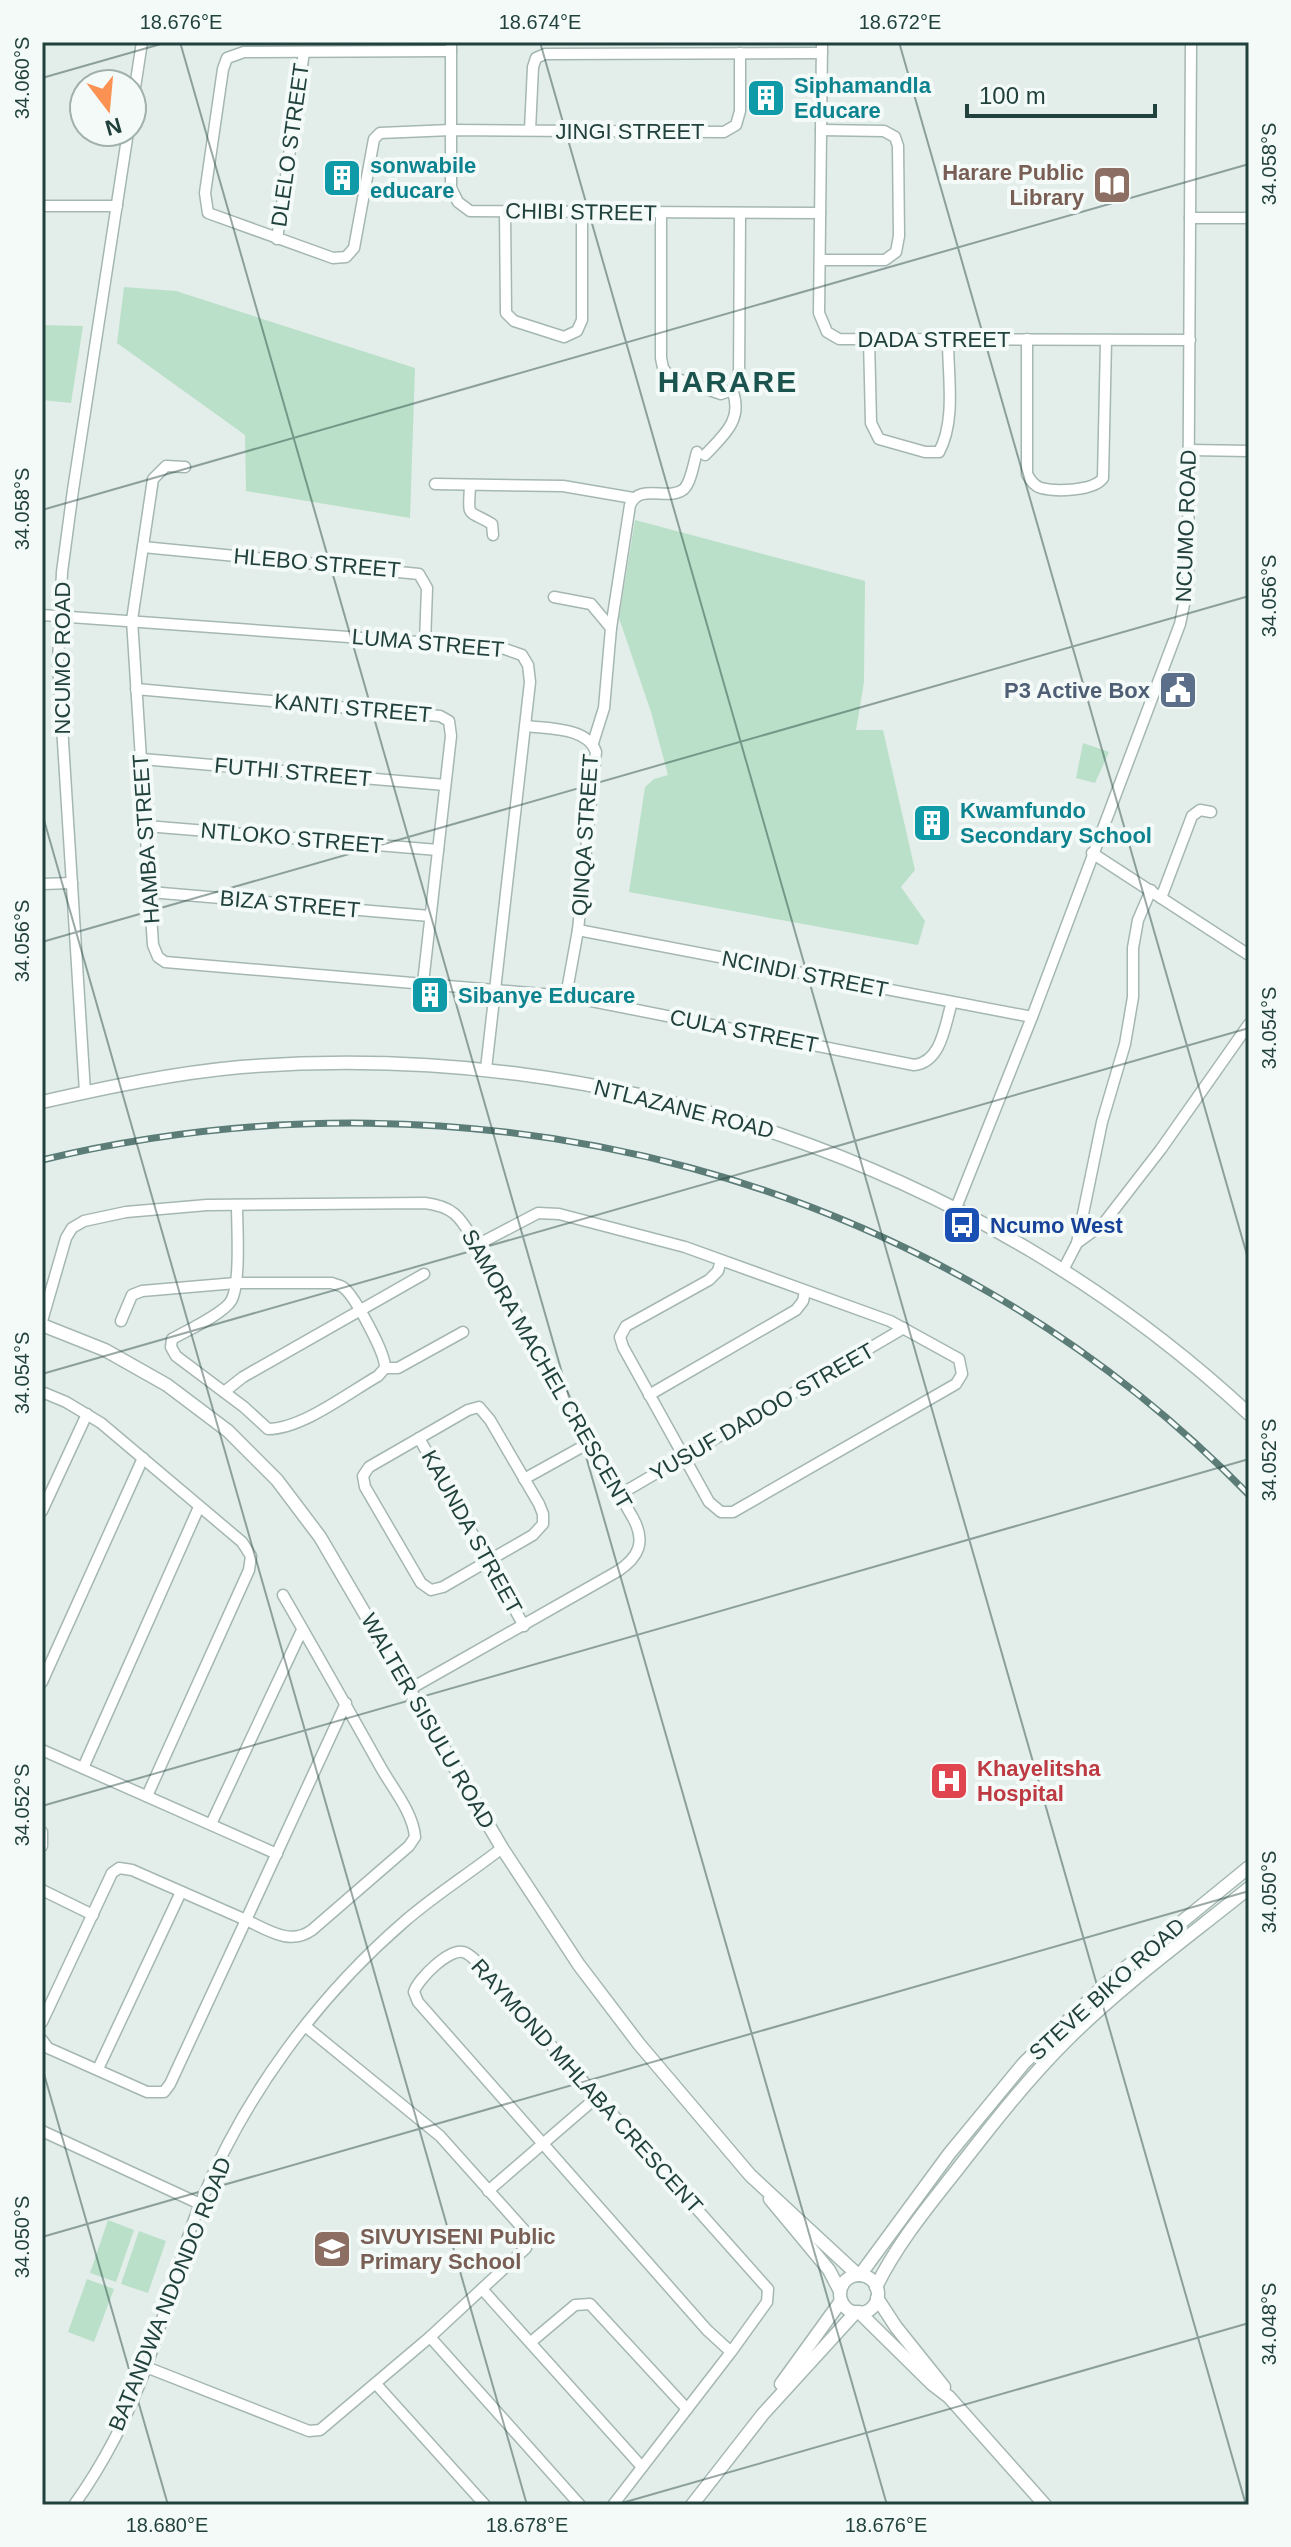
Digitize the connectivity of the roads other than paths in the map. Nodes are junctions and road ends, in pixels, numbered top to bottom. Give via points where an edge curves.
1 (142, 42) edge
2 (1191, 42) edge
3 (451, 47) edge
4 (822, 47) edge
5 (304, 52) junction
6 (740, 53) junction
7 (138, 68) edge
8 (451, 130) junction
9 (530, 130) junction
10 (821, 130) junction
11 (126, 148) edge
12 (42, 206) edge
13 (117, 206) junction
14 (505, 211) junction
15 (582, 212) junction
16 (661, 213) junction
17 (820, 213) junction
18 (740, 214) junction
19 (1190, 218) junction
20 (1249, 218) edge
21 (277, 239) junction
22 (820, 260) junction
23 (869, 339) junction
24 (1027, 339) junction
25 (1190, 340) junction
26 (948, 341) junction
27 (1106, 341) junction
28 (732, 390) junction
29 (1190, 450) junction
30 (1249, 451) edge
31 (185, 467) dead end
32 (435, 484) dead end
33 (470, 487) junction
34 (633, 498) junction
35 (493, 535) dead end
36 (143, 547) junction
37 (554, 597) dead end
38 (42, 615) edge
39 (58, 615) junction
40 (132, 620) junction
41 (611, 628) junction
42 (425, 643) junction
43 (136, 689) junction
44 (526, 726) junction
45 (593, 743) junction
46 (142, 759) junction
47 (445, 785) junction
48 (1211, 812) dead end
49 (146, 826) junction
50 (438, 850) junction
51 (1092, 853) junction
52 (72, 883) junction
53 (42, 884) edge
54 (1151, 890) junction
55 (150, 892) junction
56 (1161, 898) junction
57 (430, 916) junction
58 (578, 930) junction
59 (1249, 955) edge
60 (423, 983) junction
61 (495, 988) junction
62 (566, 996) junction
63 (952, 1002) junction
64 (1032, 1017) junction
65 (1249, 1024) edge
66 (486, 1069) junction
67 (85, 1092) junction
68 (42, 1102) edge
69 (237, 1205) junction
70 (956, 1208) junction
71 (1077, 1243) junction
72 (477, 1245) junction
73 (721, 1260) junction
74 (1063, 1270) junction
75 (424, 1274) dead end
76 (236, 1283) junction
77 (805, 1291) junction
78 (359, 1311) junction
79 (121, 1321) dead end
80 (42, 1323) edge
81 (904, 1328) junction
82 (463, 1332) dead end
83 (385, 1368) junction
84 (42, 1392) edge
85 (224, 1392) junction
86 (649, 1395) junction
87 (87, 1414) junction
88 (1249, 1414) edge
89 (419, 1438) junction
90 (589, 1443) junction
91 (685, 1457) junction
92 (143, 1458) junction
93 (524, 1479) junction
94 (619, 1495) junction
95 (199, 1507) junction
96 (42, 1511) edge
97 (489, 1559) junction
98 (283, 1595) dead end
99 (524, 1626) junction
100 (302, 1630) junction
101 (42, 1682) edge
102 (410, 1689) junction
103 (346, 1703) junction
104 (42, 1750) edge
105 (83, 1768) junction
106 (147, 1796) junction
107 (211, 1824) junction
108 (42, 1832) edge
109 (42, 1846) edge
110 (502, 1848) junction
111 (277, 1854) junction
112 (1249, 1867) edge
113 (1249, 1888) edge
114 (42, 1890) edge
115 (181, 1892) junction
116 (93, 1915) junction
117 (246, 1920) junction
118 (42, 2022) edge
119 (305, 2026) junction
120 (42, 2040) edge
121 (98, 2069) junction
122 (597, 2097) junction
123 (42, 2131) edge
124 (544, 2144) junction
125 (759, 2183) junction
126 (488, 2191) junction
127 (200, 2204) junction
128 (859, 2275) junction
129 (482, 2289) junction
130 (877, 2292) junction
131 (841, 2296) junction
132 (857, 2312) junction
133 (430, 2337) junction
134 (531, 2342) junction
135 (731, 2352) junction
136 (146, 2367) junction
137 (376, 2384) junction
138 (949, 2397) junction
139 (687, 2409) junction
140 (763, 2414) junction
141 (642, 2467) junction
142 (74, 2505) edge
143 (485, 2505) edge
144 (580, 2505) edge
145 (613, 2505) edge
146 (692, 2505) edge
147 (1045, 2505) edge

1 - 7 street
2 - 19 street, NCUMO ROAD
3 - 5 street
3 - 8 street, CHIBI STREET
4 - 6 street
4 - 10 street, DADA STREET
5 - 21 street, DLELO STREET
5 - 21 street via 244,52 227,58 205,193 208,213
6 - 9 street via 545,54 533,67
6 - 9 street, JINGI STREET via 740,111 736,125 724,132
8 - 9 street, JINGI STREET
8 - 14 street, CHIBI STREET via 451,188 458,202 470,211
8 - 21 street, JINGI STREET via 388,131 374,139 354,248 346,257 333,258
10 - 17 street, DADA STREET
10 - 22 street via 884,131 895,137 899,236 896,252 885,260
11 - 13 street, NCUMO ROAD
12 - 13 street
13 - 39 street, NCUMO ROAD
14 - 15 street, CHIBI STREET
14 - 15 street via 506,313 514,321 564,337 577,331 582,320
15 - 16 street, CHIBI STREET
16 - 18 street, CHIBI STREET
16 - 28 street via 663,368 669,376 721,394
17 - 18 street, CHIBI STREET
17 - 22 street, DADA STREET
18 - 28 street via 739,380
19 - 20 street
19 - 25 street, NCUMO ROAD
22 - 23 street, DADA STREET via 819,313 827,332 839,339
23 - 26 street, DADA STREET
23 - 26 street via 871,423 879,439 925,452 939,452 947,438
24 - 26 street, DADA STREET
24 - 27 street, DADA STREET
24 - 27 street via 1027,474 1040,488 1077,489 1099,485 1103,478
25 - 27 street, DADA STREET
25 - 29 street, NCUMO ROAD
28 - 34 street via 732,428 701,453 686,487
29 - 30 street
29 - 51 street, NCUMO ROAD via 1187,597
31 - 36 street via 166,466 153,479
32 - 33 street
33 - 34 street via 563,486
33 - 35 street via 469,511 492,524
34 - 41 street
36 - 40 street
36 - 42 street, HLEBO STREET via 419,574 427,588
37 - 41 street via 591,604
38 - 39 street, LUMA STREET
39 - 40 street, LUMA STREET
39 - 52 street, NCUMO ROAD
40 - 42 street, LUMA STREET
40 - 43 street, HAMBA STREET
41 - 45 street via 604,708
42 - 44 street, LUMA STREET via 518,652 530,674
43 - 46 street, HAMBA STREET
43 - 47 street, KANTI STREET via 440,716 450,726
44 - 45 street, QINQA STREET via 580,735
44 - 61 street, LUMA STREET
45 - 58 street, QINQA STREET
46 - 47 street, FUTHI STREET
46 - 49 street, HAMBA STREET
47 - 50 street, KANTI STREET
48 - 56 street via 1200,810 1192,816
49 - 50 street, NTLOKO STREET
49 - 55 street, HAMBA STREET
50 - 57 street, KANTI STREET
51 - 54 street
51 - 64 street, NCUMO ROAD
52 - 53 street
52 - 67 street, NCUMO ROAD
54 - 56 street
54 - 71 street via 1138,920 1125,1044 1102,1122
55 - 57 street, BIZA STREET
55 - 60 street, HAMBA STREET via 153,945 158,957 170,964
56 - 59 street
57 - 60 street, KANTI STREET
58 - 62 street, QINQA STREET
58 - 63 street, NCINDI STREET
60 - 61 street, HAMBA STREET
61 - 62 street, CULA STREET
61 - 66 street, LUMA STREET
62 - 63 street, CULA STREET via 914,1065 936,1054
63 - 64 street, NCINDI STREET
64 - 70 street, NCUMO ROAD
65 - 71 street via 1103,1224
66 - 67 street, NTLAZANE ROAD via 292,1064 174,1075
66 - 70 street, NTLAZANE ROAD via 622,1090 710,1111 818,1146
67 - 68 street, NTLAZANE ROAD
69 - 72 street, SAMORA MACHEL CRESCENT via 443,1205 462,1221
69 - 76 street
69 - 80 street, SAMORA MACHEL CRESCENT via 126,1212 72,1228
70 - 74 street, NTLAZANE ROAD
71 - 74 street
72 - 73 street via 548,1212
72 - 90 street, SAMORA MACHEL CRESCENT
73 - 77 street
73 - 86 street via 709,1280 621,1332 620,1342
74 - 88 street, NTLAZANE ROAD via 1156,1334
75 - 78 street
76 - 78 street via 332,1283 344,1288
76 - 79 street via 142,1291 132,1295
76 - 85 street via 231,1301 172,1339 171,1347
77 - 81 street
77 - 86 street via 792,1313
78 - 83 street via 383,1351
78 - 85 street
80 - 102 street, WALTER SISULU ROAD via 139,1367 198,1406 244,1447 320,1537
81 - 91 street, YUSUF DADOO STREET
81 - 91 street via 959,1359 963,1370 956,1384 733,1512 714,1508
82 - 83 street via 398,1368
83 - 85 street via 281,1429 268,1429
84 - 87 street
86 - 91 street
87 - 92 street
87 - 96 street
89 - 93 street via 468,1410 482,1408
89 - 97 street, KAUNDA STREET
89 - 97 street via 369,1467 363,1476 365,1487 425,1588 443,1587
90 - 93 street
90 - 94 street, SAMORA MACHEL CRESCENT
91 - 94 street, YUSUF DADOO STREET
92 - 95 street
92 - 101 street
93 - 97 street via 543,1524
94 - 99 street, SAMORA MACHEL CRESCENT via 638,1528 638,1554
95 - 105 street
95 - 106 street via 242,1542 252,1559
97 - 99 street, KAUNDA STREET
98 - 100 street
99 - 102 street, SAMORA MACHEL CRESCENT
100 - 103 street
100 - 107 street
102 - 110 street, WALTER SISULU ROAD
103 - 111 street
103 - 117 street via 415,1837 299,1938
104 - 105 street
105 - 106 street
106 - 107 street
107 - 111 street
108 - 109 street
110 - 119 street, BATANDWA NDONDO ROAD via 405,1920
110 - 125 street, WALTER SISULU ROAD via 639,2044
111 - 117 street
112 - 128 street, STEVE BIKO ROAD via 1108,1982 1024,2063
113 - 130 street, STEVE BIKO ROAD via 1097,2012 1038,2070 891,2257
114 - 116 street
115 - 116 street via 119,1868
115 - 117 street
115 - 121 street
116 - 118 street
117 - 121 street via 167,2090 147,2092
119 - 126 street via 426,2124
119 - 127 street, BATANDWA NDONDO ROAD via 262,2086
120 - 121 street via 48,2048
122 - 124 street
122 - 124 street, RAYMOND MHLABA CRESCENT via 472,1957 459,1951 436,1965 415,1987 418,2002
122 - 135 street, RAYMOND MHLABA CRESCENT via 768,2289 767,2302
123 - 127 street
124 - 126 street
124 - 135 street, RAYMOND MHLABA CRESCENT
125 - 128 street, WALTER SISULU ROAD
125 - 131 street, WALTER SISULU ROAD via 829,2270
126 - 129 street via 528,2241 523,2253
127 - 136 street, BATANDWA NDONDO ROAD
128 - 130 street via 870,2279
128 - 131 street via 848,2278
129 - 133 street
129 - 134 street
130 - 132 street via 870,2308
130 - 138 street
131 - 132 street via 845,2306
131 - 140 street
132 - 138 street
132 - 140 street
133 - 137 street
133 - 144 street
134 - 139 street via 575,2305 590,2304
134 - 141 street
135 - 139 street, RAYMOND MHLABA CRESCENT
136 - 137 street via 309,2431 328,2426
136 - 142 street, BATANDWA NDONDO ROAD via 98,2468
137 - 143 street
138 - 147 street
139 - 141 street, RAYMOND MHLABA CRESCENT
140 - 146 street
141 - 145 street, RAYMOND MHLABA CRESCENT

